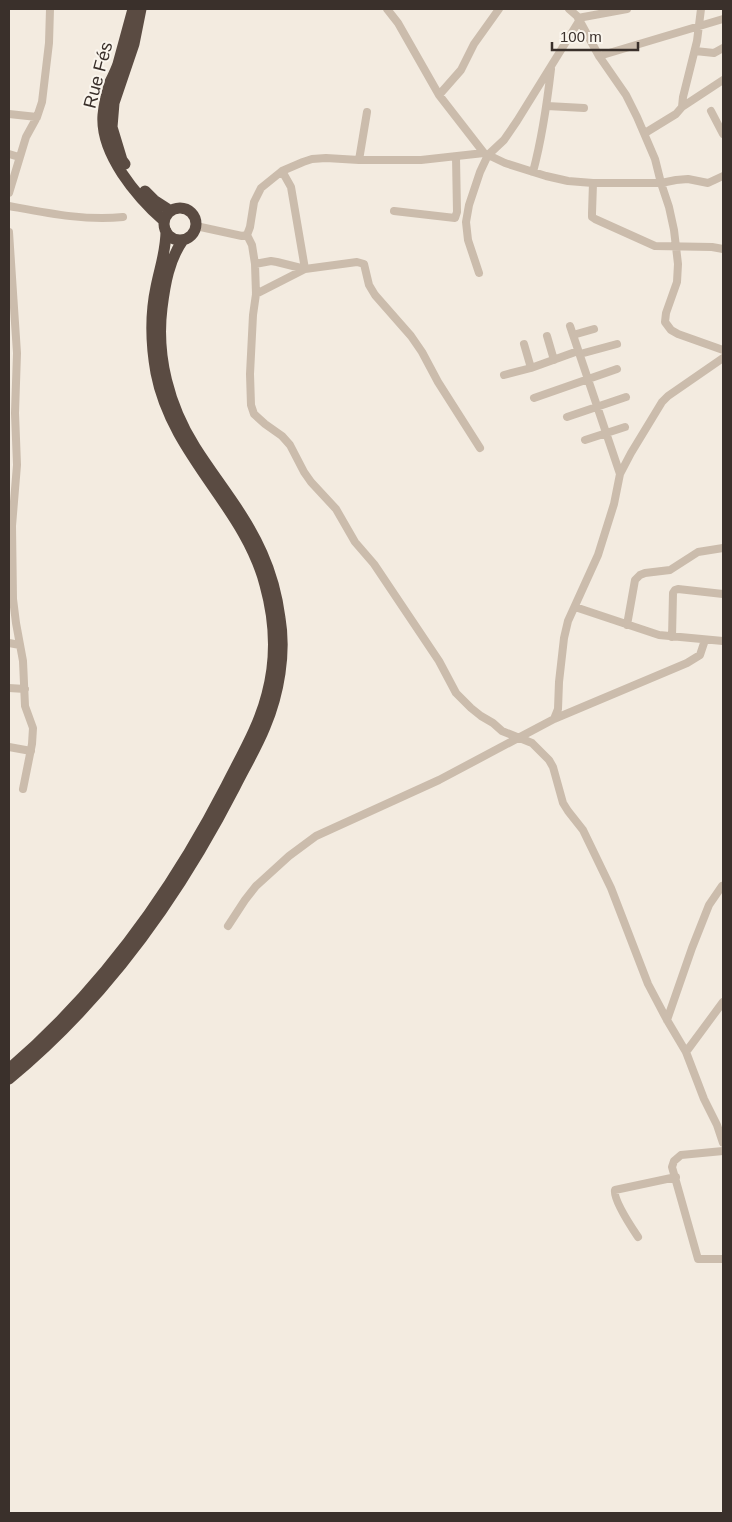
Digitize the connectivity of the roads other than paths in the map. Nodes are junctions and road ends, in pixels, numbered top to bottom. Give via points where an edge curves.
1 (50, 9) edge
2 (133, 9) edge
3 (141, 9) edge
4 (387, 9) edge
5 (499, 9) edge
6 (569, 9) edge
7 (627, 9) edge
8 (701, 9) edge
9 (578, 16) edge
10 (723, 19) edge
11 (700, 26) junction
12 (723, 48) edge
13 (695, 51) junction
14 (599, 56) junction
15 (552, 65) junction
16 (723, 80) edge
17 (439, 95) junction
18 (547, 106) junction
19 (682, 107) junction
20 (584, 108) dead end
21 (711, 111) dead end
22 (367, 112) dead end
23 (9, 114) edge
24 (37, 117) junction
25 (645, 133) junction
26 (723, 134) edge
27 (9, 154) edge
28 (486, 154) junction
29 (19, 156) junction
30 (456, 157) junction
31 (359, 160) junction
32 (282, 171) junction
33 (533, 172) junction
34 (723, 176) edge
35 (593, 183) junction
36 (661, 184) junction
37 (9, 190) edge
38 (9, 206) edge
39 (171, 211) junction
40 (394, 211) dead end
41 (123, 217) dead end
42 (165, 226) junction
43 (196, 226) junction
44 (9, 232) edge
45 (244, 235) junction
46 (183, 240) junction
47 (676, 246) junction
48 (723, 249) edge
49 (255, 264) junction
50 (305, 269) junction
51 (479, 273) dead end
52 (256, 294) junction
53 (570, 326) dead end
54 (594, 329) dead end
55 (573, 335) junction
56 (547, 336) dead end
57 (524, 344) dead end
58 (617, 344) dead end
59 (723, 350) edge
60 (579, 352) junction
61 (723, 358) edge
62 (554, 360) junction
63 (531, 368) junction
64 (617, 369) dead end
65 (504, 375) dead end
66 (588, 379) junction
67 (626, 397) dead end
68 (534, 398) dead end
69 (597, 407) junction
70 (567, 417) dead end
71 (625, 427) dead end
72 (606, 433) junction
73 (585, 440) dead end
74 (480, 448) dead end
75 (620, 474) junction
76 (11, 526) edge
77 (723, 548) edge
78 (723, 594) edge
79 (575, 607) junction
80 (627, 625) junction
81 (672, 637) junction
82 (704, 640) junction
83 (723, 641) edge
84 (9, 643) edge
85 (20, 645) junction
86 (9, 688) edge
87 (25, 689) junction
88 (554, 720) junction
89 (518, 738) junction
90 (9, 747) edge
91 (31, 751) junction
92 (23, 788) dead end
93 (723, 887) edge
94 (228, 926) dead end
95 (723, 1002) edge
96 (667, 1020) junction
97 (686, 1052) junction
98 (9, 1069) edge
99 (9, 1079) edge
100 (723, 1143) edge
101 (723, 1151) edge
102 (676, 1177) junction
103 (638, 1238) dead end
104 (723, 1259) edge

1 - 24 street via 44,86
2 - 42 highway, Rue Fés via 106,96 104,132 124,176
3 - 39 highway, Rue Fés via 134,44 114,103 112,127 122,160 139,185
4 - 17 street
5 - 17 street via 474,44 461,70
6 - 9 street
7 - 9 street
8 - 11 street
9 - 14 street
9 - 15 street
10 - 11 street
11 - 13 street
11 - 14 street
12 - 13 street via 714,53
13 - 19 street
14 - 25 street via 626,95
15 - 18 street
15 - 28 street via 518,122 504,140
16 - 19 street
17 - 28 street
18 - 20 street
18 - 33 street
19 - 25 street
21 - 26 street
22 - 31 street
23 - 24 street
24 - 29 street
25 - 36 street
27 - 29 street
28 - 30 street
28 - 33 street
28 - 51 street via 466,222 468,240
29 - 37 street
30 - 31 street
30 - 40 street via 455,218
31 - 32 street via 312,159
32 - 45 street via 264,184 256,197 249,230
32 - 50 street via 291,187
33 - 35 street via 568,181
34 - 36 street via 708,183 688,179
35 - 36 street
35 - 47 street via 592,213 595,219 655,246
36 - 47 street
38 - 41 street via 76,217
39 - 42 highway
39 - 43 highway via 185,209 195,219
42 - 46 highway via 170,236
42 - 98 highway via 165,251 152,316 152,344 159,386 173,425 246,540 262,574 273,626 271,676 263,708 242,755 164,894 86,995
43 - 45 street
43 - 46 highway
44 - 76 street via 16,353 17,464
45 - 49 street via 252,245
46 - 99 highway via 173,256 164,290 161,335 164,370 181,422 262,552 274,586 281,621 282,657 276,692 266,726 216,823 152,926 114,976 71,1022
47 - 48 street
47 - 59 street via 677,282 666,322 678,334
49 - 50 street via 271,261
49 - 52 street
50 - 52 street
50 - 74 street via 357,262 364,264 369,285 422,352
52 - 89 street via 250,374 254,414 290,445 311,482 336,508 355,542 374,564 439,661 456,694 502,731
53 - 55 street
54 - 55 street
55 - 60 street
56 - 62 street
57 - 63 street
58 - 60 street
60 - 62 street
60 - 66 street
61 - 75 street via 662,402
62 - 63 street
63 - 65 street
64 - 66 street
66 - 68 street
66 - 69 street
67 - 69 street
69 - 70 street
69 - 72 street
71 - 72 street
72 - 73 street
72 - 75 street
75 - 79 street via 600,550
76 - 85 street via 13,600
77 - 80 street via 698,552 670,570 640,575 636,580
78 - 81 street via 675,590
79 - 80 street
79 - 88 street via 566,628 558,709
80 - 81 street
81 - 82 street
82 - 83 street
82 - 88 street via 700,655 687,663
84 - 85 street
85 - 87 street
86 - 87 street
87 - 91 street via 26,710 33,728
88 - 89 street
89 - 94 street via 417,790 316,836 256,886
89 - 96 street via 532,743 553,767 563,803 589,842 648,984
90 - 91 street
91 - 92 street
93 - 96 street via 708,906
95 - 97 street
96 - 97 street
97 - 100 street
101 - 102 street via 681,1155 672,1166
102 - 103 street via 615,1190 614,1195
102 - 104 street via 698,1259

